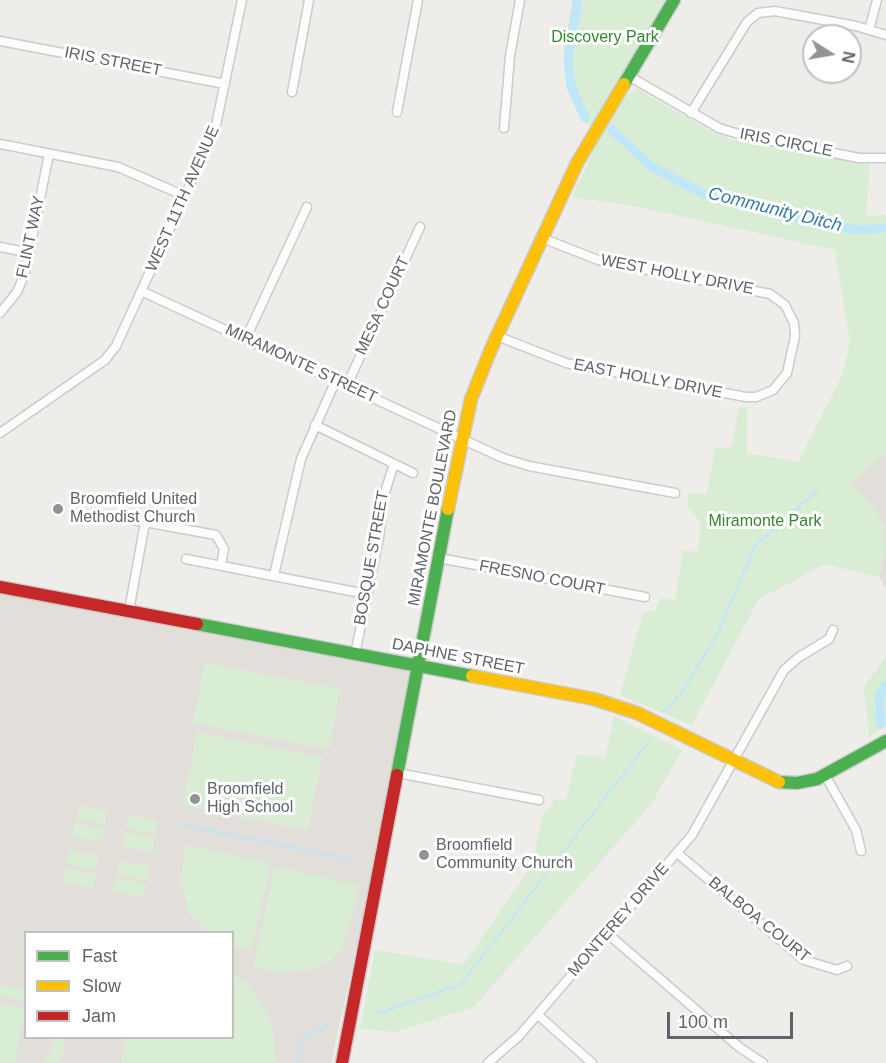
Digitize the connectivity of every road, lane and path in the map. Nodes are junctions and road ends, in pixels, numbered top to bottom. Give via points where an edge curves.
1 (242, 0) edge
2 (309, 0) edge
3 (418, 0) edge
4 (520, 0) edge
5 (674, 0) edge
6 (877, 0) edge
7 (754, 4) dead end
8 (758, 14) junction
9 (869, 30) junction
10 (886, 35) edge
11 (0, 41) edge
12 (627, 75) junction
13 (225, 84) junction
14 (292, 92) dead end
15 (397, 112) dead end
16 (691, 113) junction
17 (504, 128) dead end
18 (0, 144) edge
19 (49, 154) junction
20 (886, 158) edge
21 (185, 196) junction
22 (307, 207) dead end
23 (420, 227) dead end
24 (542, 238) junction
25 (0, 247) edge
26 (30, 253) junction
27 (141, 291) junction
28 (0, 313) edge
29 (497, 336) junction
30 (246, 338) junction
31 (789, 366) joint
32 (336, 380) junction
33 (347, 385) junction
34 (315, 425) junction
35 (0, 433) edge
36 (461, 438) junction
37 (394, 464) junction
38 (413, 473) dead end
39 (675, 493) dead end
40 (117, 517) dead end
41 (145, 522) junction
42 (439, 558) junction
43 (186, 559) dead end
44 (221, 565) junction
45 (274, 576) junction
46 (0, 587) edge
47 (366, 594) junction
48 (645, 597) dead end
49 (129, 611) junction
50 (832, 630) dead end
51 (355, 654) junction
52 (418, 666) junction
53 (886, 741) edge
54 (734, 763) junction
55 (398, 773) junction
56 (825, 775) junction
57 (539, 800) dead end
58 (861, 851) dead end
59 (677, 853) junction
60 (608, 934) junction
61 (847, 966) dead end
62 (537, 1015) junction
63 (342, 1063) edge
64 (488, 1063) edge
65 (592, 1063) edge
66 (764, 1063) edge

1 - 13 street, WEST 11TH AVENUE
2 - 14 street
3 - 15 street
4 - 17 street
5 - 12 street, MIRAMONTE BOULEVARD
6 - 9 street
7 - 8 street
8 - 9 street via 774,11
8 - 16 street via 747,22
9 - 10 street
11 - 13 street, IRIS STREET
12 - 16 street, IRIS CIRCLE
12 - 24 street, MIRAMONTE BOULEVARD via 577,163
13 - 21 street, WEST 11TH AVENUE via 215,130
16 - 20 street, IRIS CIRCLE via 742,135 860,158
18 - 19 street
19 - 21 street via 118,167
19 - 26 street, FLINT WAY
21 - 27 street, WEST 11TH AVENUE
22 - 30 street
23 - 33 street, MESA COURT
24 - 29 street, MIRAMONTE BOULEVARD
24 - 31 street, WEST HOLLY DRIVE via 598,260 770,294 785,305 794,323
25 - 26 street
26 - 28 street, FLINT WAY via 21,285
27 - 30 street, MIRAMONTE STREET
27 - 35 street, WEST 11TH AVENUE via 105,360
29 - 31 street, EAST HOLLY DRIVE via 566,363 746,397 773,390
29 - 36 street, MIRAMONTE BOULEVARD via 478,379
30 - 32 street, MIRAMONTE STREET
32 - 33 street, MIRAMONTE STREET
32 - 34 street
33 - 36 street, MIRAMONTE STREET
34 - 37 street
34 - 45 street via 301,459
36 - 39 street, MIRAMONTE STREET via 529,466
36 - 42 street, MIRAMONTE BOULEVARD
37 - 38 street
37 - 47 street, BOSQUE STREET via 384,495
40 - 41 street
41 - 44 street via 216,535 224,549
41 - 49 street
42 - 48 street, FRESNO COURT
42 - 52 street, MIRAMONTE BOULEVARD
43 - 44 street
44 - 45 street
45 - 47 street
46 - 49 street, DAPHNE STREET
47 - 51 street, BOSQUE STREET
49 - 51 street, DAPHNE STREET
50 - 54 street, MONTEREY DRIVE via 829,639 784,670
51 - 52 street, DAPHNE STREET
52 - 54 street, DAPHNE STREET via 613,704 655,721
52 - 55 street, MIRAMONTE BOULEVARD
53 - 56 street, DAPHNE STREET
54 - 56 street, DAPHNE STREET via 769,780 785,783 808,782
54 - 59 street, MONTEREY DRIVE via 702,820
55 - 57 street
55 - 63 street, MIRAMONTE BOULEVARD
56 - 58 street via 856,830
59 - 60 street, MONTEREY DRIVE
59 - 61 street, BALBOA COURT via 804,960 837,970
60 - 62 street, MONTEREY DRIVE
60 - 66 street via 739,1047
62 - 64 street, MONTEREY DRIVE
62 - 65 street

